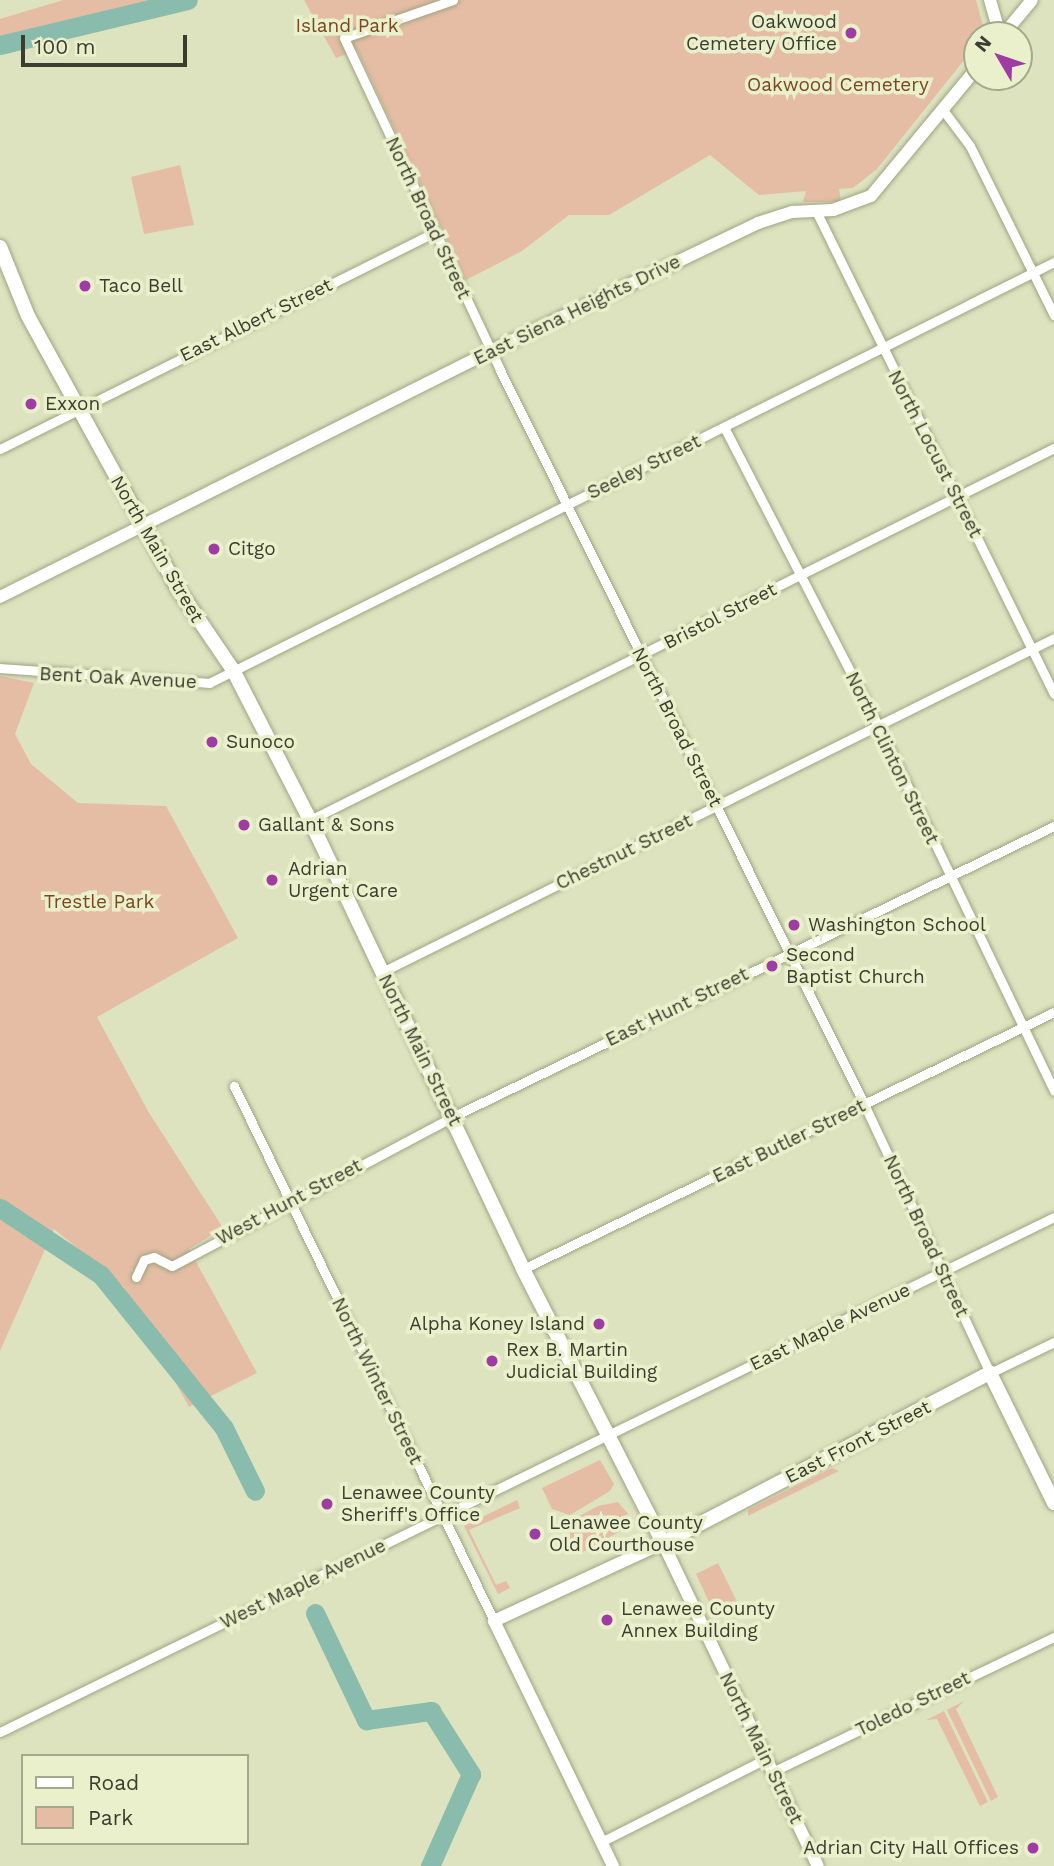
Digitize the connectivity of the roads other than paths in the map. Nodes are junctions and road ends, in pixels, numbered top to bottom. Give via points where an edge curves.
1 (453, 0) edge
2 (990, 0) edge
3 (1032, 0) edge
4 (435, 3) edge
5 (997, 21) edge
6 (1014, 21) edge
7 (963, 85) edge
8 (943, 110) junction
9 (817, 213) junction
10 (434, 233) junction
11 (0, 247) edge
12 (1054, 262) edge
13 (1033, 273) junction
14 (1054, 316) edge
15 (883, 350) junction
16 (491, 351) junction
17 (80, 409) junction
18 (724, 427) junction
19 (1054, 448) edge
20 (0, 449) edge
21 (957, 497) junction
22 (565, 505) junction
23 (142, 526) junction
24 (801, 575) junction
25 (0, 597) edge
26 (1054, 638) edge
27 (1032, 649) junction
28 (641, 657) junction
29 (0, 668) edge
30 (233, 670) junction
31 (1054, 694) edge
32 (878, 725) junction
33 (717, 806) junction
34 (310, 820) junction
35 (1054, 826) edge
36 (950, 877) junction
37 (788, 952) junction
38 (382, 972) junction
39 (1054, 1012) edge
40 (1022, 1028) junction
41 (234, 1086) dead end
42 (1054, 1091) edge
43 (864, 1104) junction
44 (452, 1117) junction
45 (289, 1201) junction
46 (1054, 1217) edge
47 (523, 1269) junction
48 (943, 1272) junction
49 (136, 1278) dead end
50 (1054, 1342) edge
51 (990, 1373) junction
52 (607, 1438) junction
53 (1054, 1503) edge
54 (444, 1514) junction
55 (663, 1543) junction
56 (494, 1621) junction
57 (1054, 1637) edge
58 (0, 1732) edge
59 (765, 1759) junction
60 (772, 1772) junction
61 (601, 1842) junction
62 (613, 1866) edge
63 (818, 1866) edge

1 - 4 street, North Broad Street
2 - 5 street
3 - 6 street
4 - 10 street, North Broad Street via 344,38
7 - 8 street, East Siena Heights Drive
8 - 9 street, East Siena Heights Drive via 872,195
8 - 13 street via 970,146
9 - 15 street, North Locust Street
9 - 16 street, East Siena Heights Drive via 792,212 758,223
10 - 16 street, North Broad Street
10 - 17 street, East Albert Street
11 - 17 main road, North Main Street via 28,316
12 - 13 street, Seeley Street
13 - 14 street
13 - 15 street, Seeley Street
15 - 18 street, Seeley Street
15 - 21 street, North Locust Street
16 - 22 street, North Broad Street
16 - 23 street, East Siena Heights Drive
17 - 20 street, East Albert Street
17 - 23 main road, North Main Street
18 - 22 street, Seeley Street
18 - 24 street, North Clinton Street
19 - 21 street, Bristol Street
21 - 24 street, Bristol Street
21 - 27 street, North Locust Street
22 - 28 street, North Broad Street
22 - 30 street, Seeley Street
23 - 25 street, East Siena Heights Drive
23 - 30 main road, North Main Street
24 - 28 street, Bristol Street
24 - 32 street, North Clinton Street
26 - 27 street, Chestnut Street
27 - 31 street, North Locust Street
27 - 32 street, Chestnut Street
28 - 33 street, North Broad Street
28 - 34 street, Bristol Street
29 - 30 street, Bent Oak Avenue via 187,684 209,683
30 - 34 main road, North Main Street
32 - 33 street, Chestnut Street
32 - 36 street, North Clinton Street
33 - 37 street, North Broad Street
33 - 38 street, Chestnut Street
34 - 38 main road, North Main Street
35 - 36 street, East Hunt Street
36 - 37 street, East Hunt Street
36 - 40 street, North Clinton Street
37 - 43 street, North Broad Street
37 - 44 street, East Hunt Street
38 - 44 main road, North Main Street
39 - 40 street, East Butler Street
40 - 42 street, North Clinton Street
40 - 43 street, East Butler Street
41 - 45 street, North Winter Street
43 - 47 street, East Butler Street
43 - 48 street, North Broad Street
44 - 45 street, West Hunt Street
44 - 47 main road, North Main Street
45 - 49 street, West Hunt Street via 172,1266 154,1257 144,1259
45 - 54 street, North Winter Street
46 - 48 street, East Maple Avenue
47 - 52 main road, North Main Street
48 - 51 street, North Broad Street
48 - 52 street, East Maple Avenue
50 - 51 street, East Front Street
51 - 53 main road, North Broad Street
51 - 55 main road, East Front Street
52 - 54 street, West Maple Avenue
52 - 55 main road, North Main Street
54 - 56 street, North Winter Street
54 - 58 street, West Maple Avenue
55 - 56 street
55 - 59 street, North Main Street
56 - 61 street, North Winter Street
57 - 60 street, Toledo Street
59 - 60 street, North Main Street
59 - 61 street
60 - 63 street, North Main Street
61 - 62 street, North Winter Street

